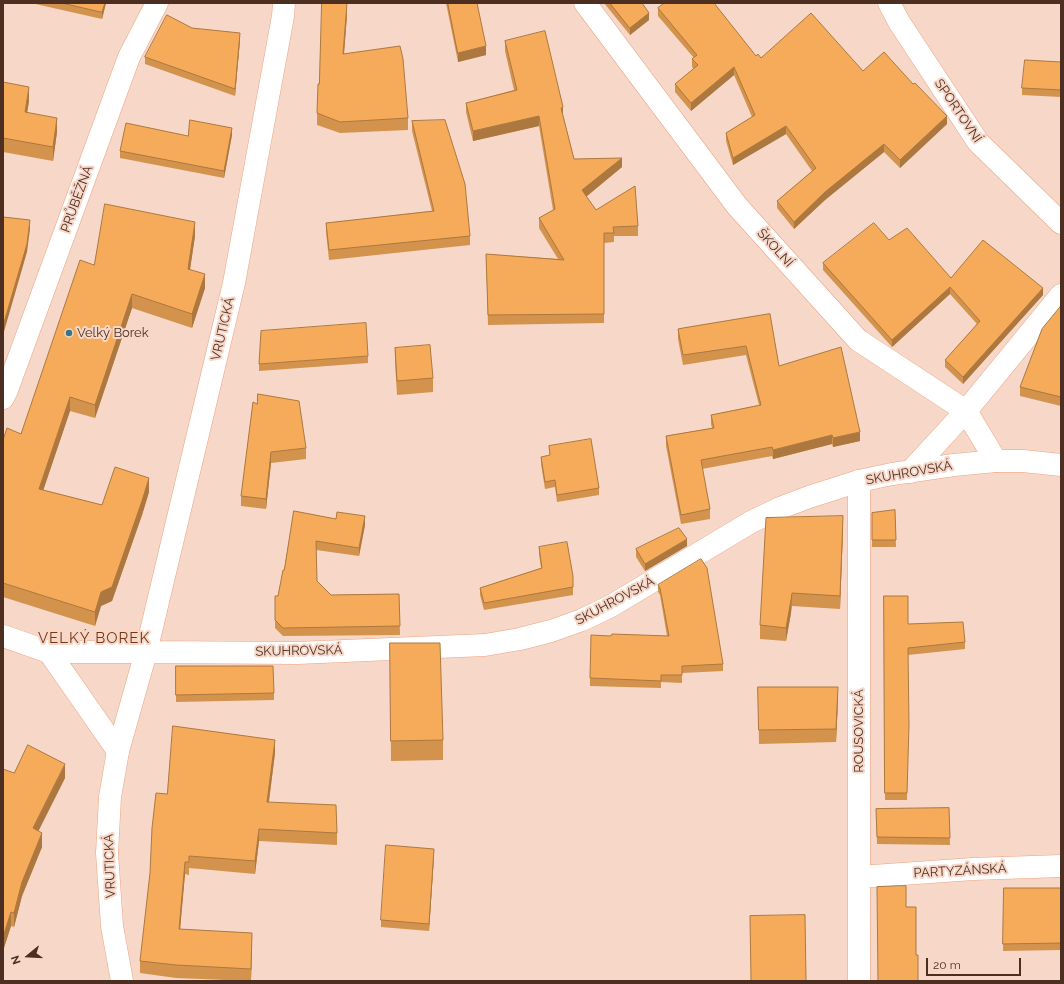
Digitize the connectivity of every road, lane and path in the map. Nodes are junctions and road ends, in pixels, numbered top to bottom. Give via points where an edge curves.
1 (157, 3) edge
2 (284, 3) edge
3 (585, 3) edge
4 (889, 3) edge
5 (1061, 223) edge
6 (1061, 295) edge
7 (3, 398) edge
8 (966, 411) junction
9 (996, 461) junction
10 (1061, 465) edge
11 (910, 472) junction
12 (859, 481) junction
13 (3, 636) edge
14 (49, 652) junction
15 (146, 652) junction
16 (118, 751) junction
17 (1061, 866) edge
18 (859, 877) junction
19 (122, 981) edge
20 (859, 981) edge

1 - 7 street, PRŮBĚŽNÁ via 129,57
2 - 15 street, VRUTICKÁ via 234,283
3 - 8 street, ŠKOLNÍ via 737,206 858,340
4 - 5 street, SPORTOVNÍ via 978,142
6 - 8 street
8 - 9 street, ŠKOLNÍ
8 - 11 street
9 - 10 street, SKUHROVSKÁ
9 - 11 street, SKUHROVSKÁ
11 - 12 street, SKUHROVSKÁ
12 - 15 street, SKUHROVSKÁ via 780,508 751,522 611,606 582,620 520,640 485,645 297,653
12 - 18 street, ROUSOVICKÁ
13 - 14 street
14 - 15 street
14 - 16 street
15 - 16 street, VRUTICKÁ
16 - 19 street, VRUTICKÁ via 110,798 107,853 112,926
17 - 18 street, PARTYZÁNSKÁ
18 - 20 street, ROUSOVICKÁ

